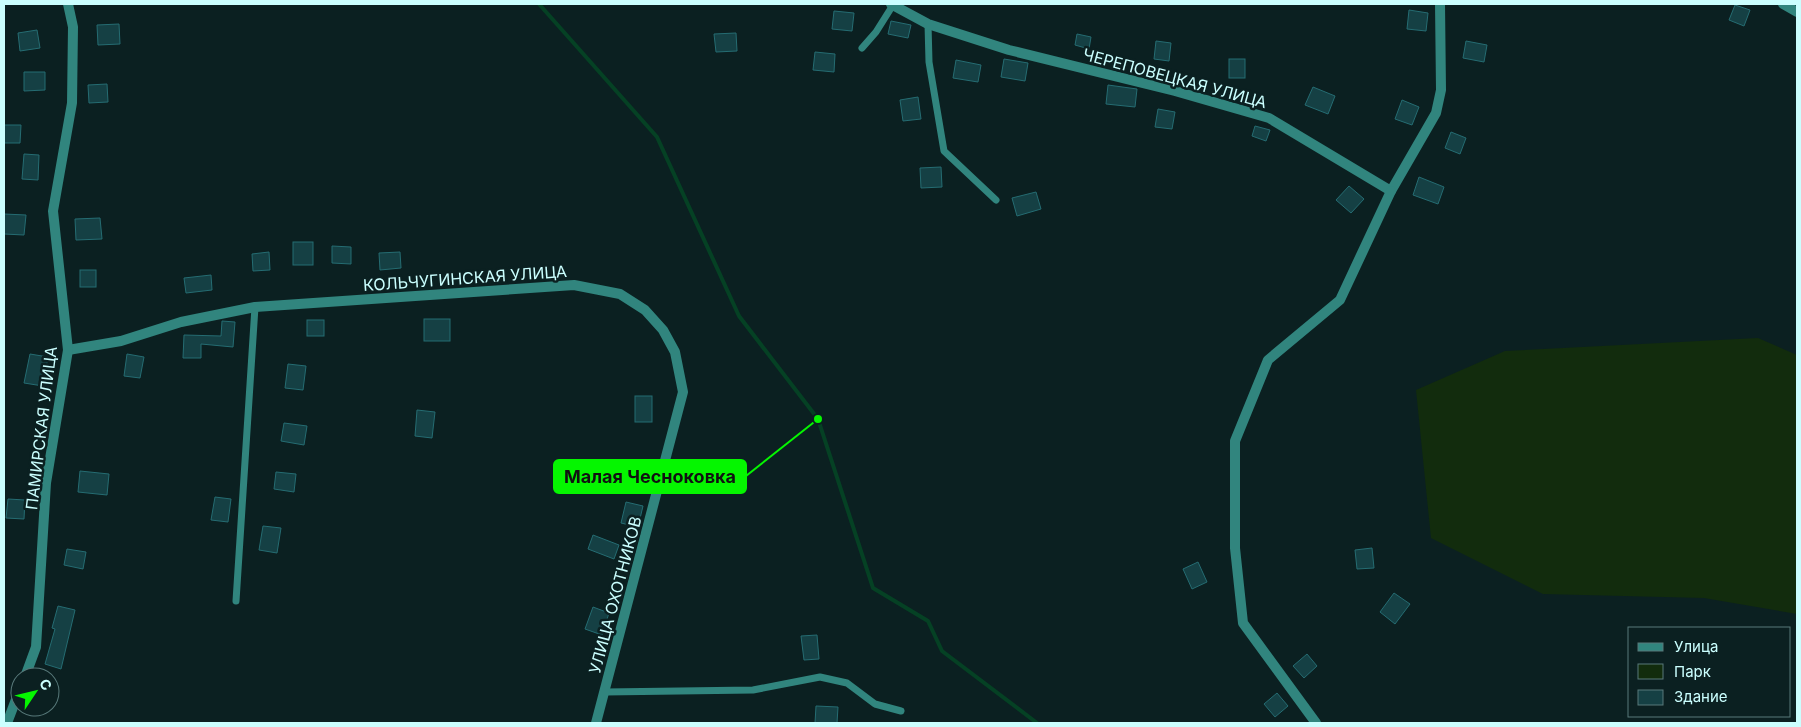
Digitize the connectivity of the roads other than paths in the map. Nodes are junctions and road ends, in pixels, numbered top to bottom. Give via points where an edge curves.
1 (68, 4) edge
2 (892, 4) edge
3 (1440, 4) edge
4 (1783, 4) edge
5 (1797, 12) edge
6 (928, 24) junction
7 (862, 48) dead end
8 (1391, 192) junction
9 (996, 200) dead end
10 (255, 307) junction
11 (663, 330) joint
12 (68, 350) junction
13 (236, 601) dead end
14 (29, 667) edge
15 (605, 692) junction
16 (901, 711) dead end
17 (596, 723) edge
18 (1316, 723) edge

1 - 12 street, ПАМИРСКАЯ УЛИЦА via 73,28 72,103 53,211
2 - 6 street, ЧЕРЕПОВЕЦКАЯ УЛИЦА
2 - 7 lane via 876,32
3 - 8 street via 1441,90 1436,113
4 - 5 street
6 - 8 street, ЧЕРЕПОВЕЦКАЯ УЛИЦА via 1009,50 1269,118
6 - 9 lane via 929,62 944,151
8 - 18 street via 1340,300 1268,360 1235,441 1235,548 1243,623
10 - 11 street, КОЛЬЧУГИНСКАЯ УЛИЦА via 574,286 620,294 645,310
10 - 12 street, КОЛЬЧУГИНСКАЯ УЛИЦА via 181,322 121,342
10 - 13 lane
11 - 15 street, УЛИЦА ОХОТНИКОВ via 675,352 684,392
12 - 14 street, ПАМИРСКАЯ УЛИЦА via 46,483 36,647
15 - 16 lane via 752,690 820,677 847,683 875,704
15 - 17 street, УЛИЦА ОХОТНИКОВ

